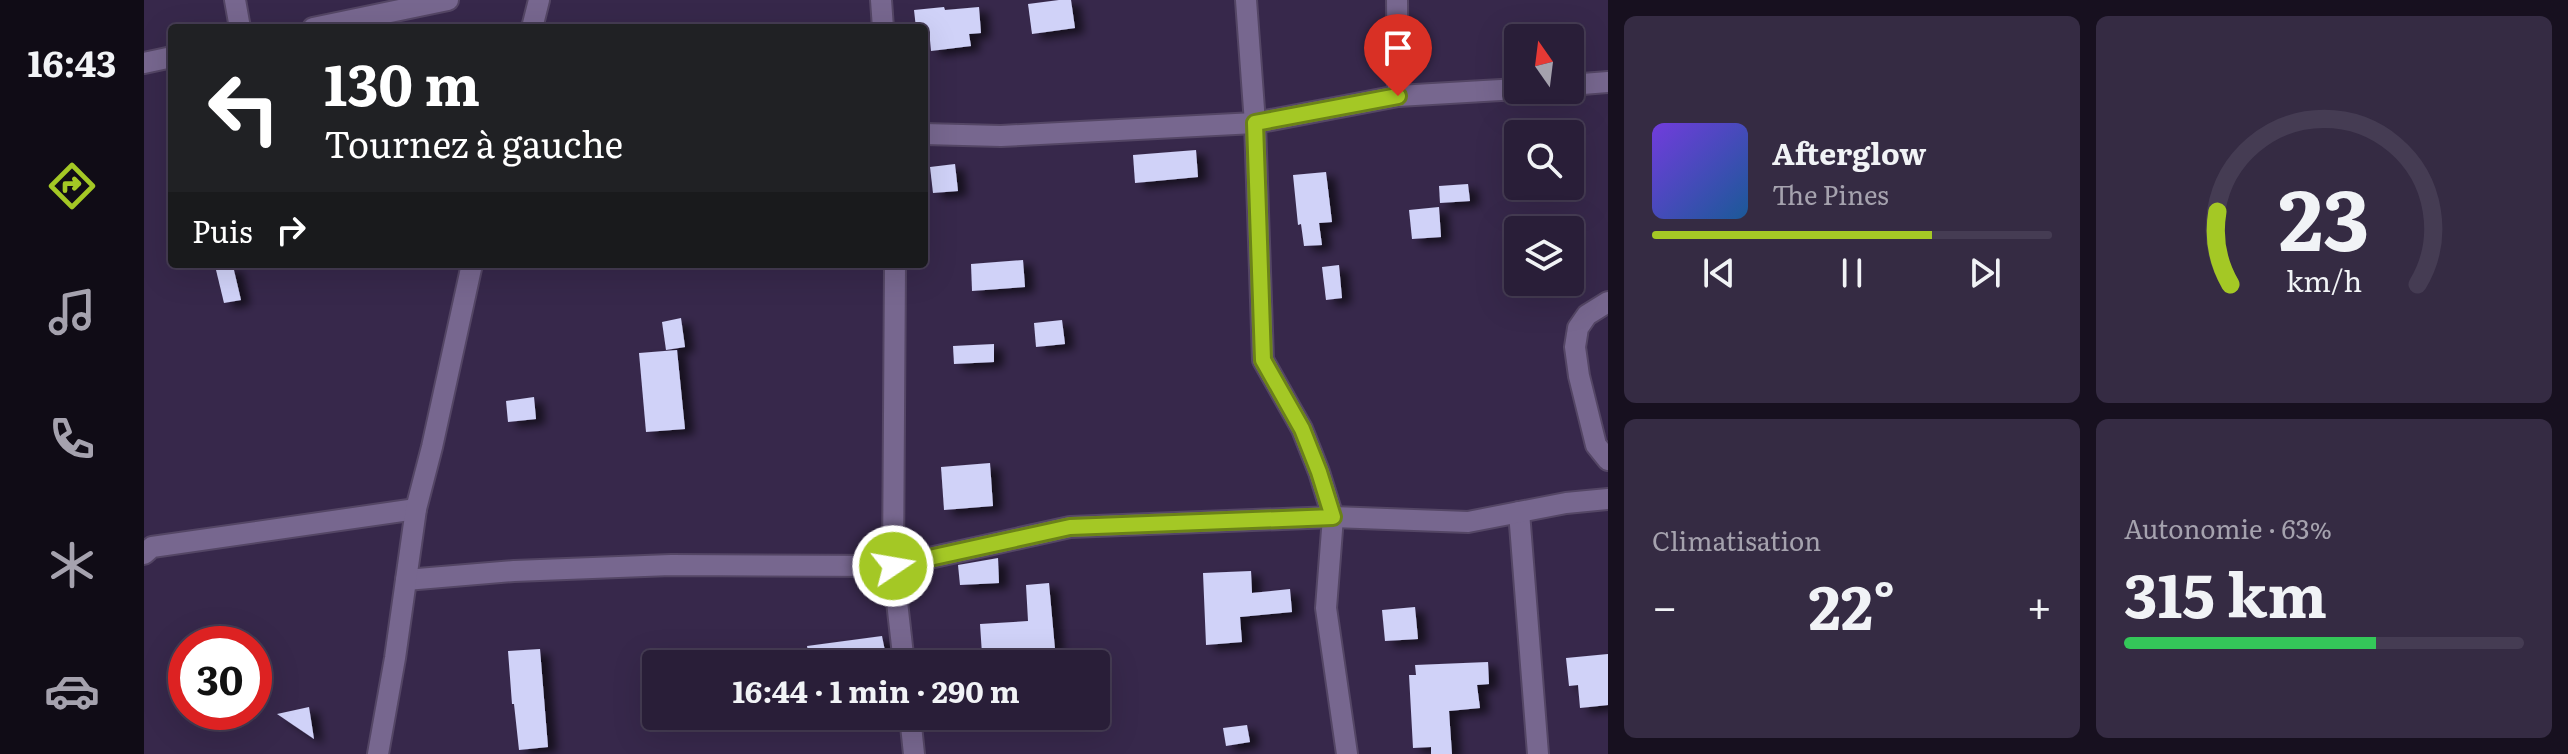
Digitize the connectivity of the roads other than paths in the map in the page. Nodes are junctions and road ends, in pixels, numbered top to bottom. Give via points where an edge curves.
1 (235, 0) edge
2 (448, 0) edge
3 (539, 0) edge
4 (881, 0) edge
5 (1246, 0) edge
6 (1397, 0) edge
7 (418, 3) edge
8 (239, 24) edge
9 (330, 24) edge
10 (533, 24) edge
11 (883, 24) edge
12 (168, 58) edge
13 (144, 63) edge
14 (1608, 82) edge
15 (1584, 84) edge
16 (1504, 90) edge
17 (1398, 96) junction
18 (1255, 123) junction
19 (928, 134) edge
20 (471, 268) edge
21 (895, 268) edge
22 (1608, 302) edge
23 (1608, 460) edge
24 (1608, 499) edge
25 (416, 509) junction
26 (1519, 512) junction
27 (1333, 517) junction
28 (144, 554) edge
29 (893, 566) junction
30 (406, 580) junction
31 (902, 650) edge
32 (911, 730) edge
33 (378, 754) edge
34 (914, 754) edge
35 (1347, 754) edge
36 (1538, 754) edge

1 - 8 street
2 - 7 street
3 - 10 street
4 - 11 street
5 - 18 street
6 - 17 street
7 - 9 street
12 - 13 street
14 - 15 street
16 - 17 street
17 - 18 street
18 - 19 street via 1001,136
18 - 27 street via 1263,360 1302,429
20 - 25 street
21 - 29 street
22 - 23 street via 1587,315 1575,347 1596,445
24 - 26 street
25 - 28 street via 152,547
25 - 30 street
26 - 27 street via 1468,522
26 - 36 street
27 - 29 street via 1070,527
27 - 35 street via 1326,608
29 - 30 street via 671,565
29 - 31 street
30 - 33 street
32 - 34 street

